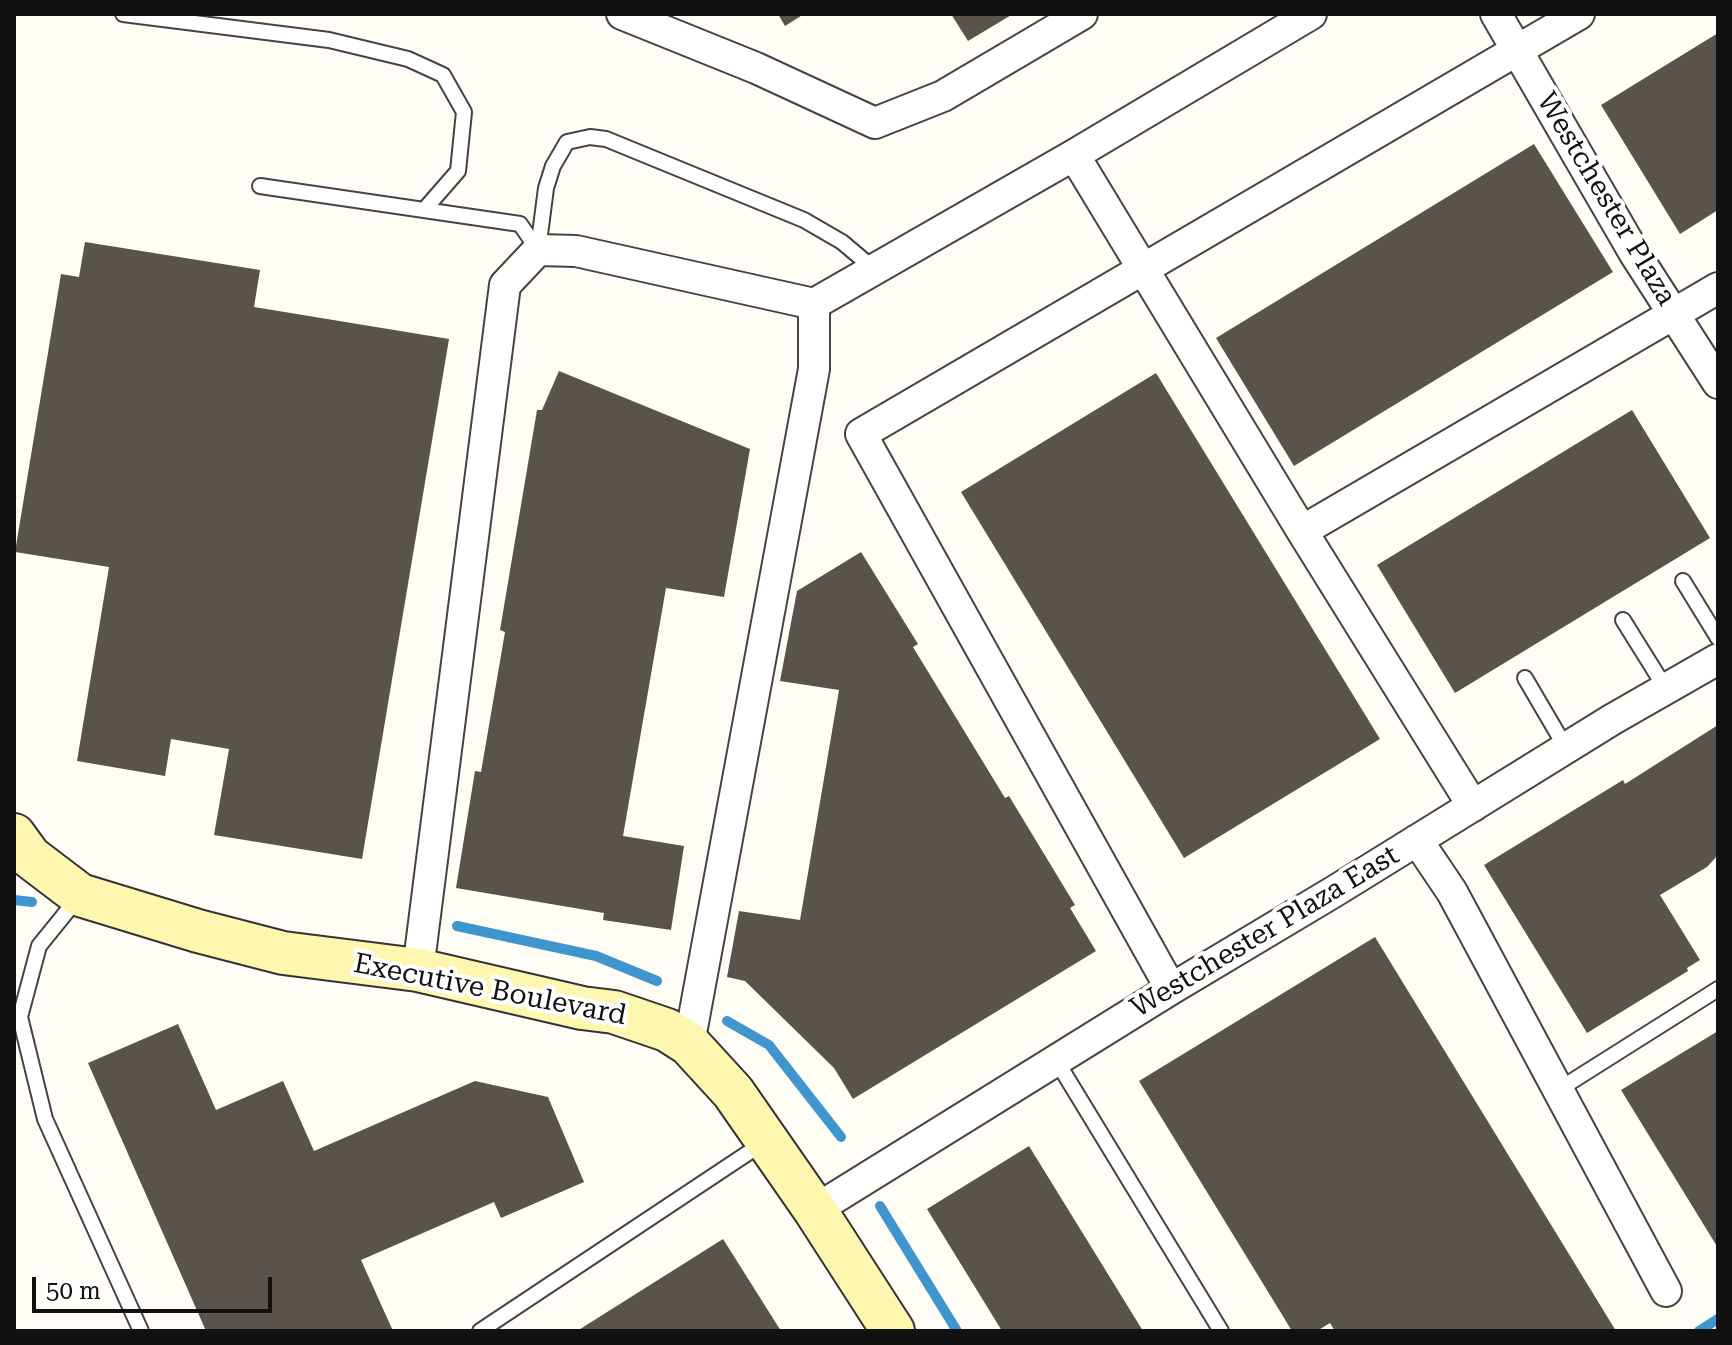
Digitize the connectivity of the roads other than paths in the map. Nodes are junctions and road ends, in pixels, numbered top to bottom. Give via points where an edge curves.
1 (123, 14) edge
2 (622, 14) edge
3 (1082, 14) edge
4 (1311, 14) edge
5 (1496, 14) edge
6 (1579, 14) edge
7 (1517, 52) junction
8 (1074, 155) junction
9 (260, 186) dead end
10 (424, 210) junction
11 (538, 250) junction
12 (874, 269) junction
13 (1143, 269) junction
14 (1718, 288) edge
15 (814, 304) junction
16 (1675, 314) junction
17 (1718, 383) edge
18 (1302, 531) junction
19 (1683, 581) dead end
20 (1623, 620) dead end
21 (1718, 638) edge
22 (1718, 659) edge
23 (1525, 678) dead end
24 (1666, 689) junction
25 (1566, 748) junction
26 (1473, 806) junction
27 (14, 835) edge
28 (1417, 840) junction
29 (80, 895) junction
30 (418, 970) junction
31 (1171, 989) junction
32 (1718, 989) edge
33 (689, 1044) junction
34 (1056, 1060) junction
35 (1558, 1090) junction
36 (767, 1141) junction
37 (815, 1210) junction
38 (1666, 1291) dead end
39 (141, 1331) edge
40 (480, 1331) edge
41 (893, 1331) edge
42 (1221, 1331) edge

1 - 10 lane via 329,40 408,59 443,75 464,112 458,171
2 - 3 street via 875,123 943,96
4 - 8 street
5 - 7 street, Westchester Plaza
6 - 7 street
7 - 13 street
7 - 16 street, Westchester Plaza
8 - 12 street
8 - 13 street
9 - 10 lane
10 - 11 lane via 520,224
11 - 12 lane via 546,188 556,158 567,142 590,137 804,220
11 - 15 street via 576,251
11 - 30 street via 505,285
12 - 15 street
13 - 18 street
13 - 31 street via 861,434
14 - 16 street
15 - 33 street via 814,369
16 - 17 street, Westchester Plaza
16 - 18 street
18 - 26 street
19 - 21 lane
20 - 24 lane
22 - 24 street, Westchester Plaza East
23 - 25 lane
24 - 25 street, Westchester Plaza East
25 - 26 street, Westchester Plaza East
26 - 28 street, Westchester Plaza East
27 - 29 street, Executive Boulevard via 30,857
28 - 31 street, Westchester Plaza East
28 - 35 street via 1452,892
29 - 30 street, Executive Boulevard via 283,953
29 - 39 lane via 39,946 20,1017 45,1119
30 - 33 street, Executive Boulevard via 614,1012 667,1030
31 - 34 street, Westchester Plaza East
32 - 35 lane
33 - 36 street, Executive Boulevard via 733,1092
34 - 37 street, Westchester Plaza East
34 - 42 lane
35 - 38 street
36 - 37 street, Executive Boulevard
36 - 40 lane
37 - 41 street, Executive Boulevard

